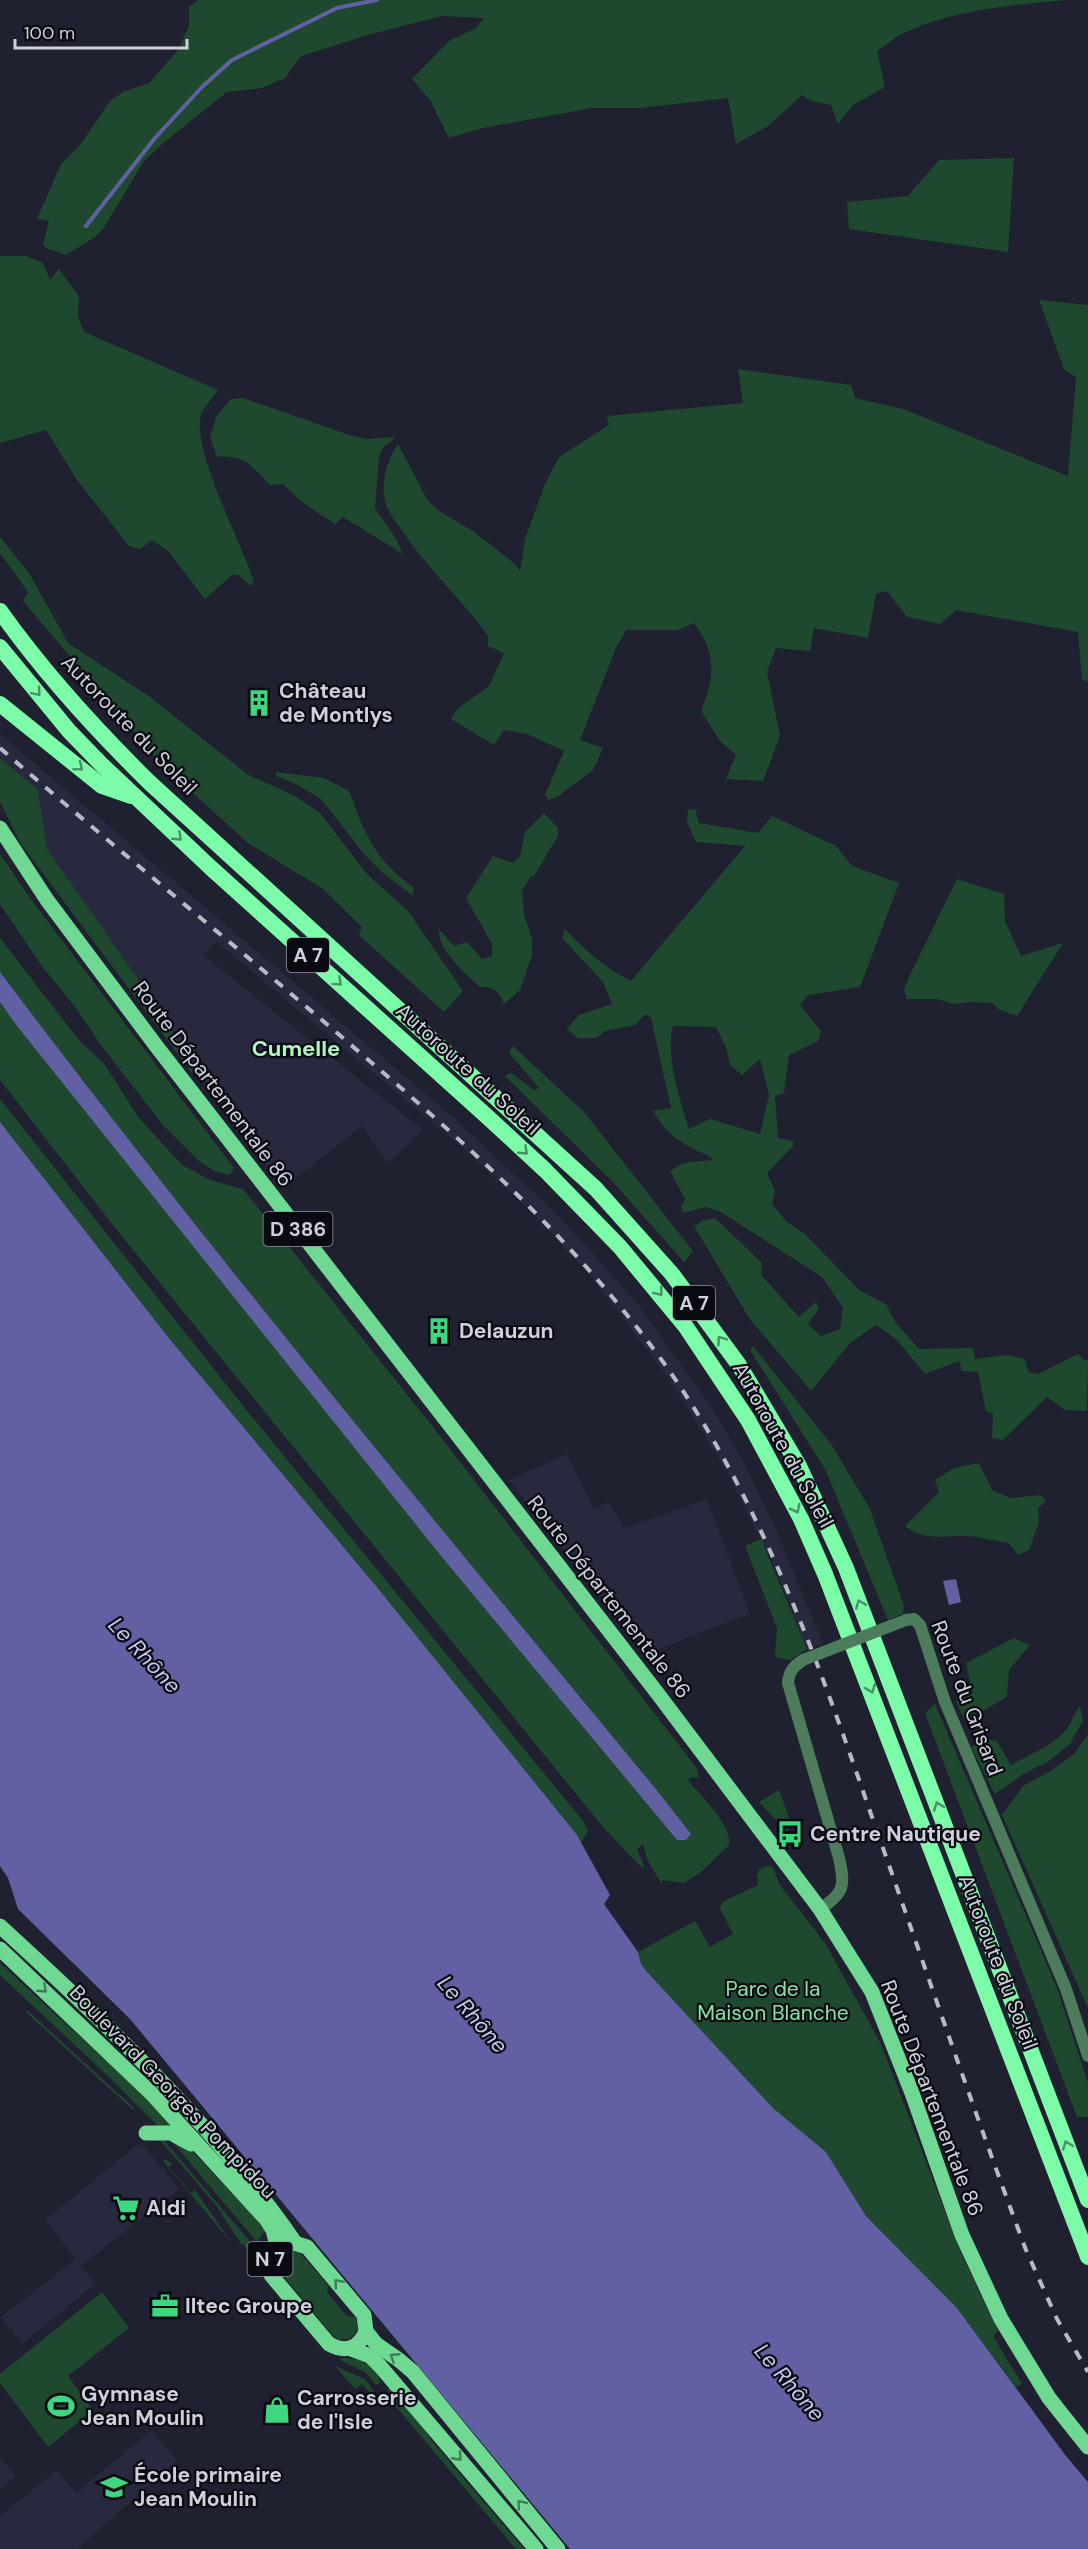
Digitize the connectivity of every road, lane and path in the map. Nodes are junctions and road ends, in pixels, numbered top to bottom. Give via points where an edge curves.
1 (0, 610) edge
2 (0, 647) edge
3 (0, 704) edge
4 (135, 797) junction
5 (0, 828) edge
6 (820, 1910) junction
7 (0, 1926) edge
8 (0, 1949) edge
9 (1088, 2056) edge
10 (146, 2133) dead end
11 (236, 2187) junction
12 (1088, 2200) edge
13 (294, 2241) junction
14 (277, 2246) junction
15 (1088, 2257) edge
16 (366, 2331) junction
17 (351, 2349) junction
18 (1088, 2447) edge
19 (536, 2549) edge
20 (558, 2549) edge

12 -> 1 highway, Autoroute du Soleil / A 7 via 846,1568 799,1466 739,1365 672,1274 596,1189 150,783 43,669
2 -> 4 highway, Autoroute du Soleil / A 7 via 69,730
3 -> 4 highway via 102,786
4 -> 15 highway, Autoroute du Soleil / A 7 via 482,1111 583,1208 651,1282 722,1378 779,1475 825,1574
5 - 6 main road, Route Départementale 86 / D 386 via 47,900 157,1047 658,1694
6 - 9 street, Route du Grisard, bridge via 838,1895 843,1880 789,1691 789,1674 803,1660 914,1619 920,1625 945,1702 1066,1989
6 - 18 main road, Route Départementale 86 / D 386 via 872,1992 962,2235 1001,2319 1049,2398
7 - 13 main road, Boulevard Georges Pompidou / N 7 via 149,2068 272,2209
8 -> 11 main road, Boulevard Georges Pompidou / N 7 via 151,2093
10 - 11 main road via 166,2132 184,2139 226,2183
11 - 14 main road, Boulevard Georges Pompidou / N 7 via 270,2224
13 - 14 main road, N 7
16 -> 13 main road, Boulevard Georges Pompidou / N 7 via 364,2315 307,2247
14 - 17 main road, N 7 via 269,2261 271,2275 329,2344
16 - 17 main road via 360,2343
20 -> 16 main road, Boulevard Georges Pompidou / N 7 via 413,2372
17 -> 19 main road, N 7 via 375,2360

